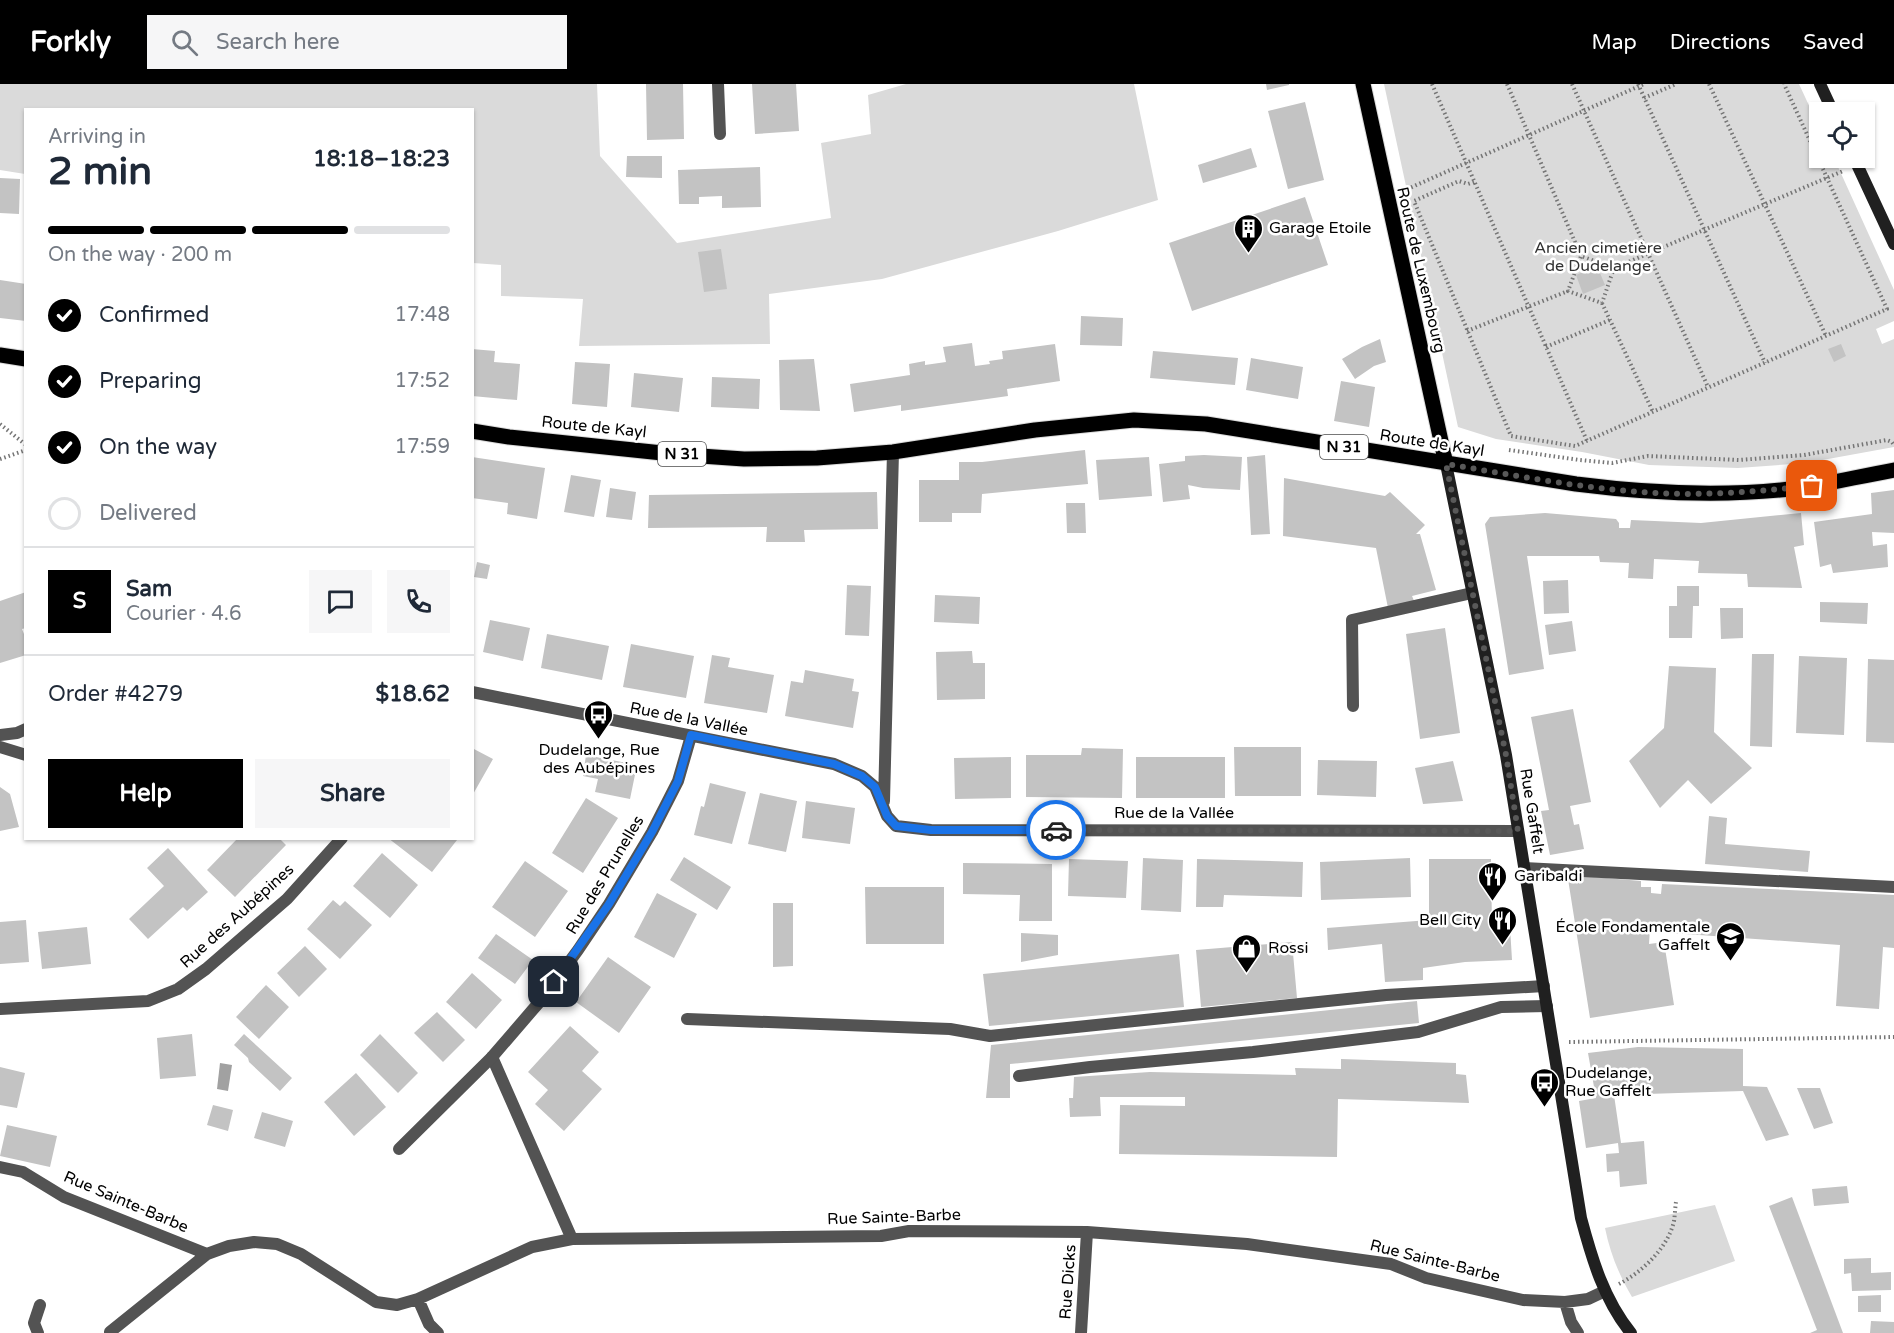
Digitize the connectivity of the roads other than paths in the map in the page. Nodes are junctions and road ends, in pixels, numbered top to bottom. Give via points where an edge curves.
1 (718, 84) edge
2 (1363, 84) edge
3 (1820, 84) edge
4 (1828, 102) edge
5 (720, 134) dead end
6 (1859, 168) edge
7 (1894, 244) edge
8 (0, 355) edge
9 (24, 359) edge
10 (474, 431) edge
11 (893, 452) junction
12 (1446, 464) junction
13 (1894, 470) edge
14 (1472, 592) junction
15 (474, 692) edge
16 (1353, 706) dead end
17 (24, 730) edge
18 (0, 735) edge
19 (691, 735) junction
20 (0, 747) edge
21 (24, 754) edge
22 (884, 805) junction
23 (1518, 831) junction
24 (340, 840) edge
25 (1524, 868) junction
26 (1894, 887) edge
27 (1544, 986) junction
28 (1547, 1006) junction
29 (0, 1010) edge
30 (687, 1019) dead end
31 (492, 1057) junction
32 (1019, 1076) dead end
33 (399, 1149) dead end
34 (0, 1167) edge
35 (1087, 1232) junction
36 (572, 1239) junction
37 (207, 1254) junction
38 (1605, 1291) junction
39 (418, 1299) junction
40 (1565, 1302) junction
41 (40, 1305) dead end
42 (108, 1332) edge
43 (38, 1333) edge
44 (438, 1333) edge
45 (1081, 1333) edge
46 (1578, 1333) edge
47 (1631, 1333) edge

1 - 5 street
2 - 12 main road, Route de Luxembourg
3 - 4 main road
6 - 7 main road
8 - 9 main road
10 - 11 main road, Route de Kayl / N 31 via 744,459
11 - 12 main road, Route de Kayl / N 31 via 1035,430 1134,420 1206,424
11 - 22 street
12 - 13 main road, Route de Kayl / N 31 via 1587,486 1684,494 1812,486
12 - 14 main road, Rue Gaffelt
14 - 16 street via 1352,620
14 - 23 main road, Rue Gaffelt
15 - 19 street, Rue de la Vallée
17 - 18 street
19 - 22 street, Rue de la Vallée via 834,764 862,776 875,787
19 - 31 street, Rue des Prunelles via 678,781 609,904 542,999
20 - 21 street
22 - 23 street, Rue de la Vallée via 896,826 931,830
23 - 25 main road, Rue Gaffelt
24 - 29 street, Rue des Aubépines via 287,898 178,989 148,1001
25 - 26 street
25 - 27 main road, Rue Gaffelt
27 - 28 main road, Rue Gaffelt
27 - 30 street via 1386,995 990,1036 950,1029
28 - 32 street via 1501,1006 1418,1032
28 - 38 main road, Rue Gaffelt via 1581,1218
31 - 33 street, Rue des Prunelles
31 - 36 street
34 - 37 street, Rue Sainte-Barbe via 22,1172 64,1197
35 - 36 street, Rue Sainte-Barbe via 909,1231 881,1236
35 - 40 street, Rue Sainte-Barbe via 1247,1244 1391,1264 1437,1281 1523,1300
35 - 45 street, Rue Dicks
36 - 39 street, Rue Sainte-Barbe via 532,1247
37 - 39 street, Rue Sainte-Barbe via 254,1242 277,1244 301,1254 376,1302 397,1305
37 - 42 street, Rue Sainte-Barbe
38 - 40 street, Rue Sainte-Barbe via 1588,1299
38 - 47 main road, Rue Gaffelt
39 - 44 street
40 - 46 street
41 - 43 street via 34,1323

